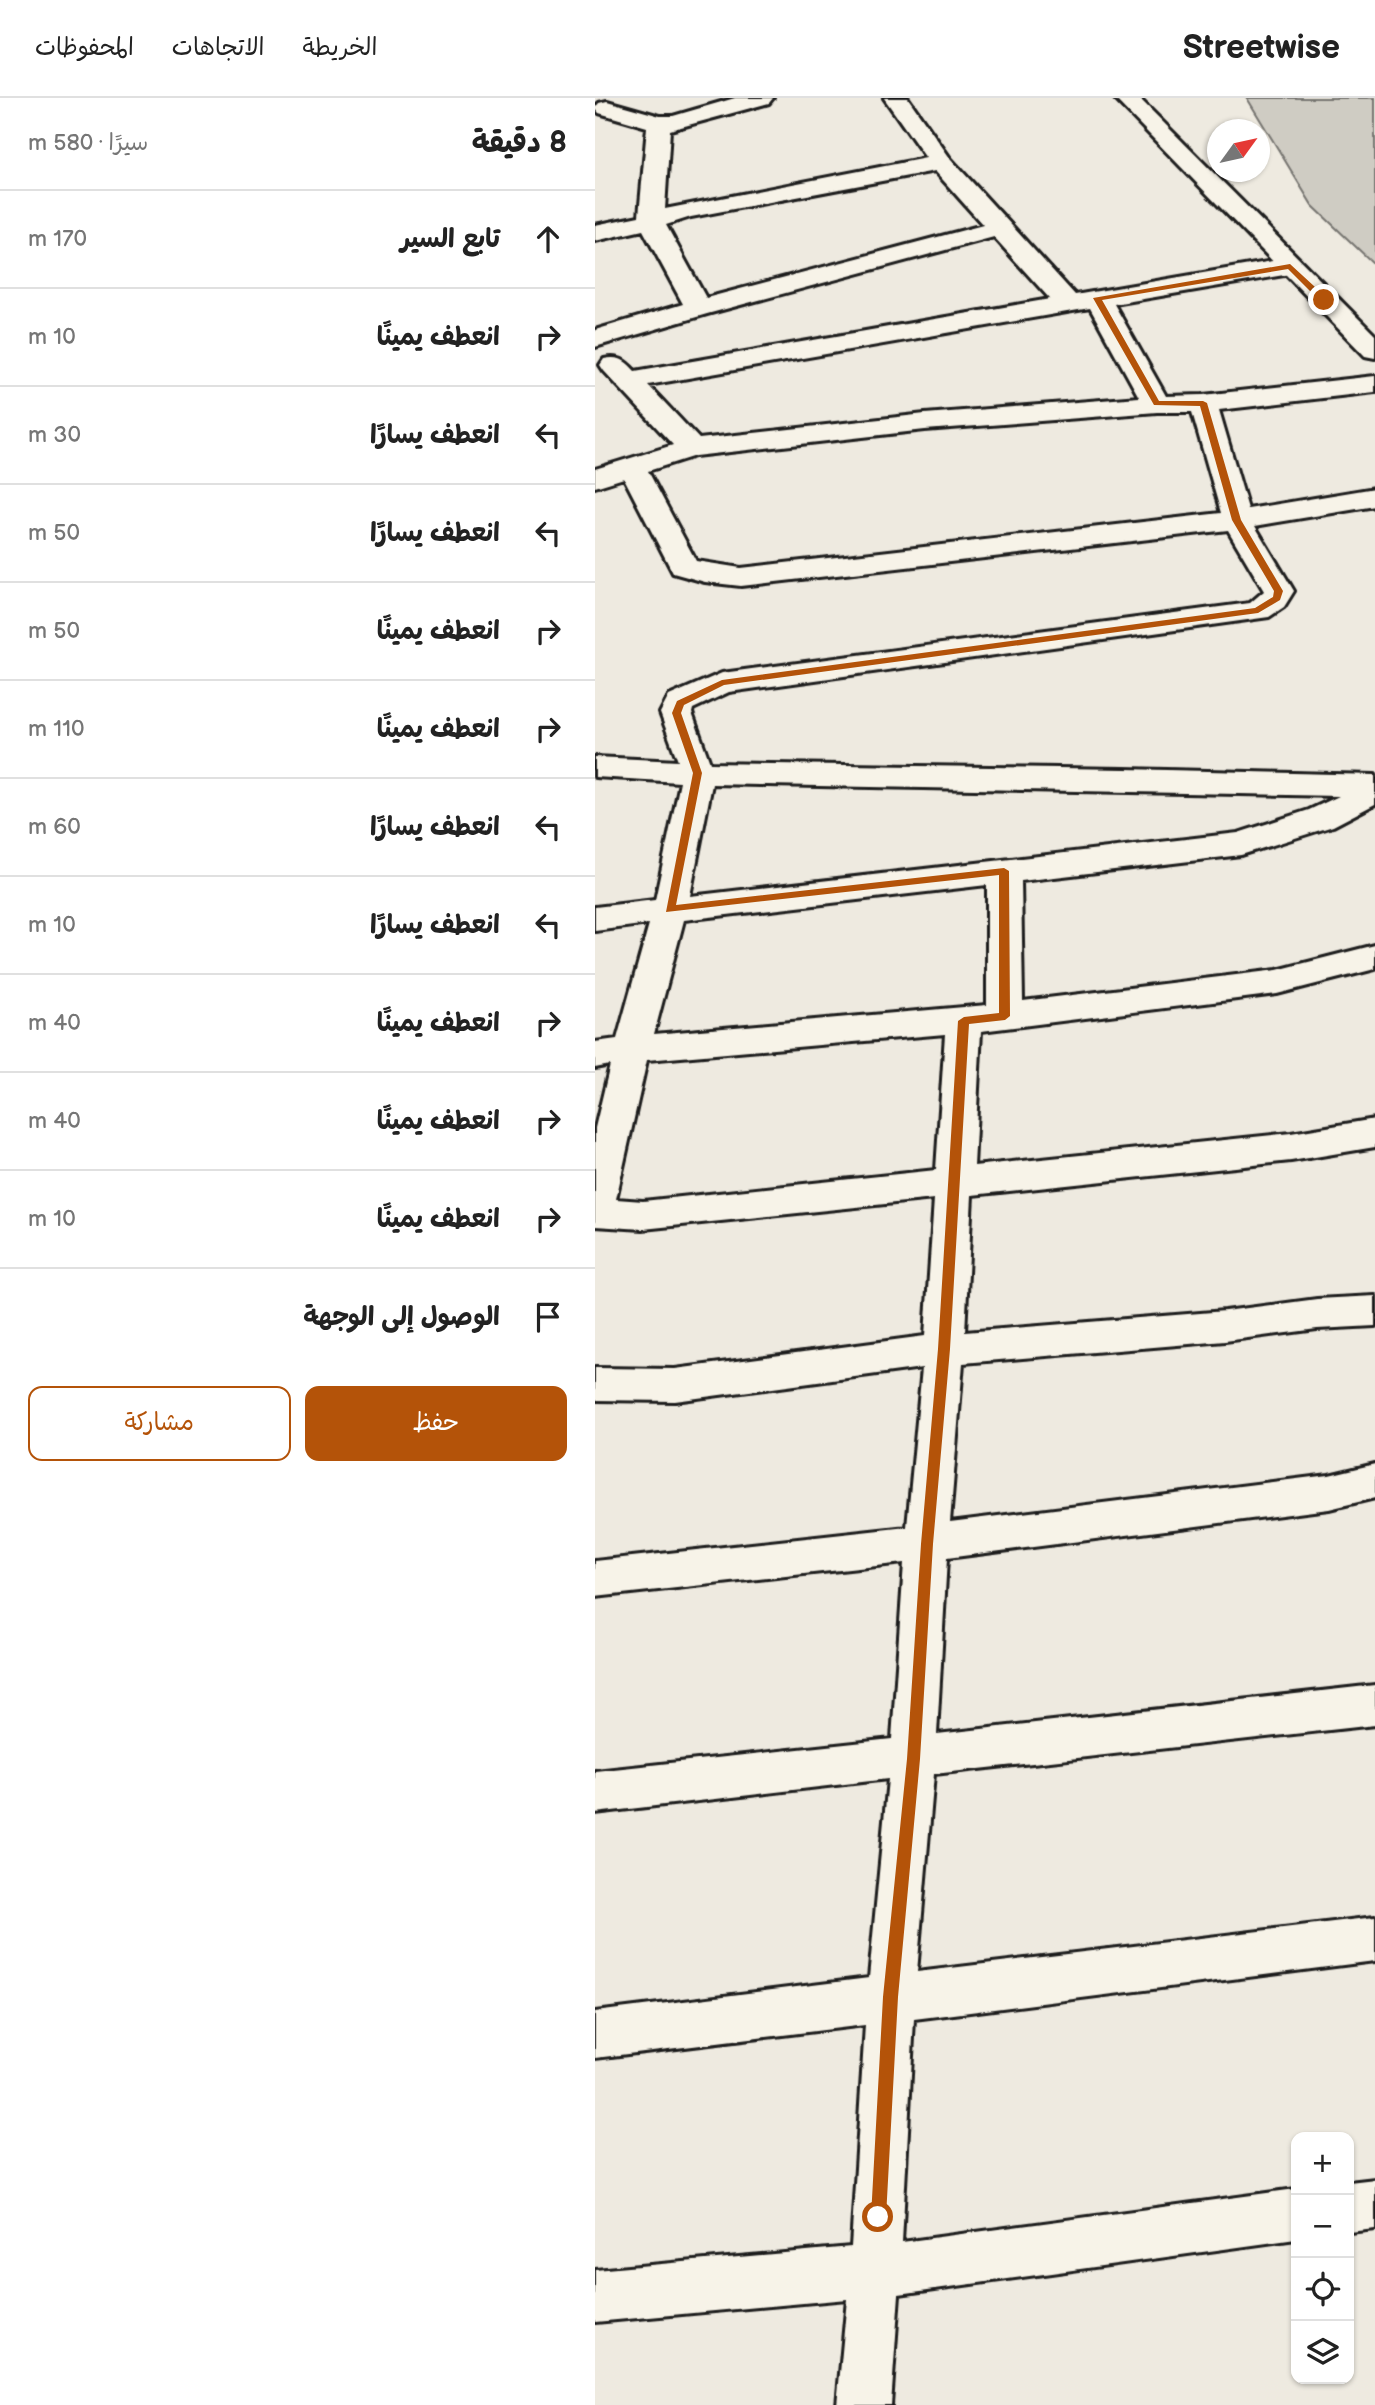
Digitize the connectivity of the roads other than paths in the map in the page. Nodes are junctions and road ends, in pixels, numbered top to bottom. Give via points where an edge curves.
1 (631, 98) edge
2 (759, 98) edge
3 (896, 98) edge
4 (1126, 98) edge
5 (1160, 98) edge
6 (601, 111) edge
7 (659, 123) junction
8 (1183, 154) junction
9 (941, 163) junction
10 (651, 221) junction
11 (1000, 228) junction
12 (595, 233) edge
13 (1290, 266) junction
14 (1097, 298) junction
15 (1068, 303) junction
16 (698, 308) junction
17 (595, 342) edge
18 (1375, 351) edge
19 (629, 380) junction
20 (1375, 384) edge
21 (1203, 403) junction
22 (1157, 404) junction
23 (692, 447) junction
24 (632, 467) junction
25 (595, 478) edge
26 (1375, 497) edge
27 (1237, 520) junction
28 (595, 767) edge
29 (698, 773) junction
30 (1375, 789) edge
31 (1004, 871) junction
32 (670, 909) junction
33 (595, 919) edge
34 (1375, 957) edge
35 (984, 1018) junction
36 (632, 1049) junction
37 (595, 1055) edge
38 (1375, 1133) edge
39 (953, 1181) junction
40 (595, 1210) edge
41 (1375, 1311) edge
42 (944, 1349) junction
43 (595, 1384) edge
44 (1375, 1481) edge
45 (927, 1544) junction
46 (595, 1579) edge
47 (1375, 1705) edge
48 (913, 1759) junction
49 (595, 1792) edge
50 (1375, 1939) edge
51 (891, 1997) junction
52 (595, 2035) edge
53 (1375, 2204) edge
54 (1354, 2206) edge
55 (1291, 2215) edge
56 (875, 2272) junction
57 (595, 2296) edge
58 (864, 2405) edge

1 - 6 street
2 - 7 street
3 - 9 street
4 - 8 street
5 - 8 street
6 - 7 street
7 - 10 street
8 - 13 street
9 - 10 street via 687,210
9 - 11 street
10 - 12 street
10 - 16 street
11 - 15 street
11 - 16 street
13 - 14 street
13 - 18 street
14 - 15 street
14 - 22 street
15 - 19 street
16 - 17 street
17 - 19 street
19 - 23 street
20 - 21 street
21 - 22 street
21 - 27 street
22 - 23 street
23 - 24 street
24 - 25 street
24 - 27 street via 684,567 717,576 741,577
26 - 27 street
27 - 29 street via 1279,591 1277,598 1258,611 722,683 680,703 676,713
28 - 29 street
29 - 30 street via 1125,779
29 - 32 street
30 - 31 street via 1321,818 1241,844
31 - 32 street
31 - 35 street
32 - 33 street
32 - 36 street
34 - 35 street via 1277,982
35 - 36 street
35 - 39 street
36 - 37 street
36 - 40 street
38 - 39 street via 1291,1147
39 - 40 street via 643,1215
39 - 42 street
41 - 42 street
42 - 43 street via 675,1385
42 - 45 street
44 - 45 street via 1329,1492
45 - 46 street
45 - 48 street
47 - 48 street
48 - 49 street
48 - 51 street
50 - 51 street
51 - 52 street
51 - 56 street
53 - 54 street
55 - 56 street
56 - 57 street
56 - 58 street

